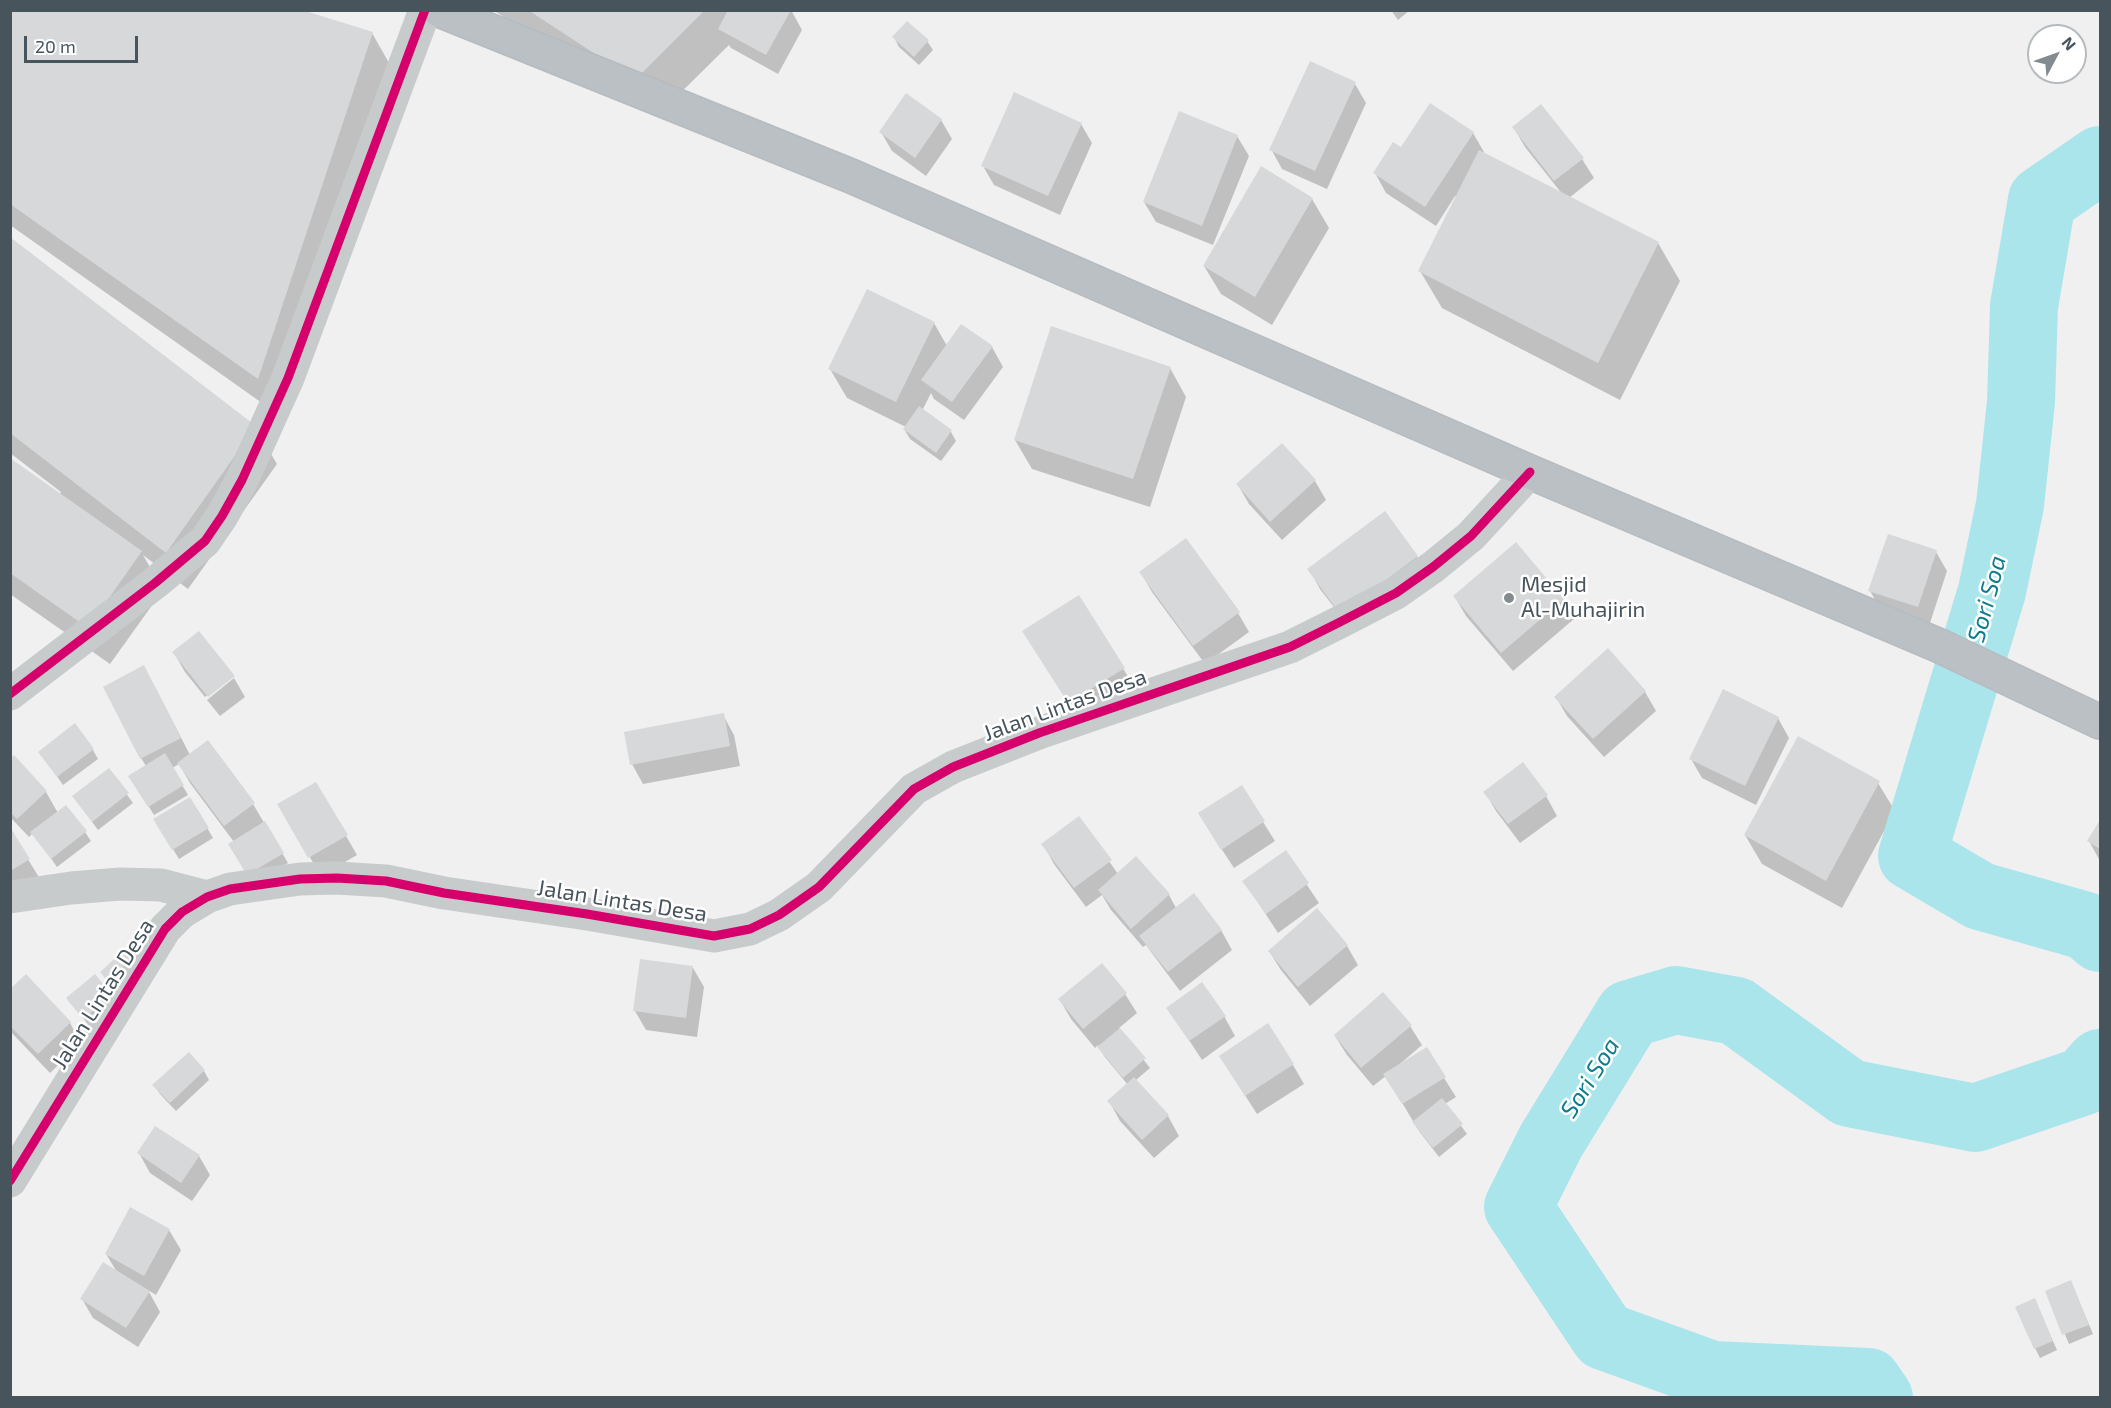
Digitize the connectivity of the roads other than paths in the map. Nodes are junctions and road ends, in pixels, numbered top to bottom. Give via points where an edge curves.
1 (425, 10) edge
2 (439, 10) edge
3 (1530, 472) junction
4 (10, 694) edge
5 (2100, 722) edge
6 (10, 897) edge
7 (207, 897) junction
8 (10, 1181) edge

1 - 4 street via 288,378 222,516 205,541 155,583
2 - 3 highway via 851,176
3 - 5 highway via 1940,646
3 - 7 street, Jalan Lintas Desa via 1472,536 1433,567 1396,593 1340,622 1290,647 1018,741 953,767 914,789 819,887 780,915 750,929 714,936 444,893 386,880 300,879 230,889
6 - 7 street via 120,884 160,885
7 - 8 street, Jalan Lintas Desa via 182,912 165,929

